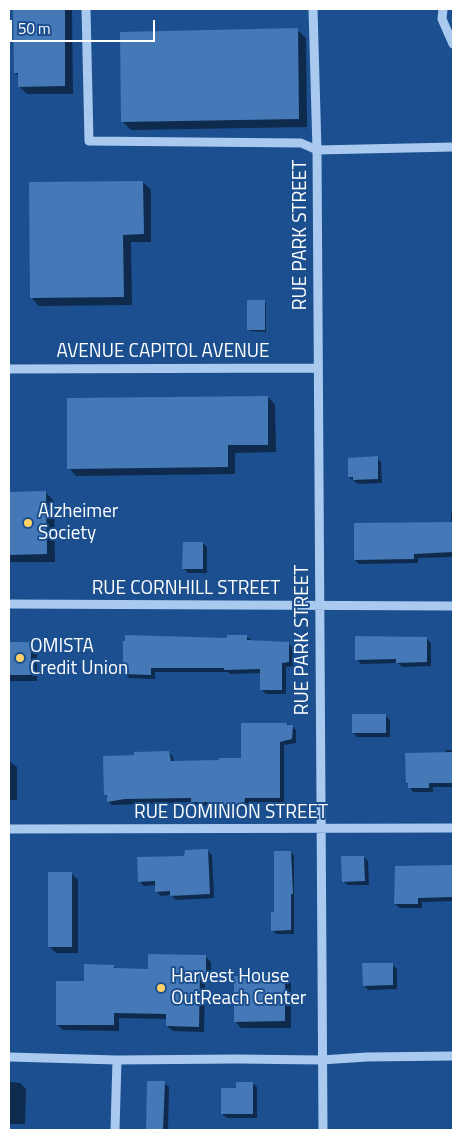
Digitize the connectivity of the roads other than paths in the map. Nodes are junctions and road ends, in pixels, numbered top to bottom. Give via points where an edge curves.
1 (86, 9) edge
2 (313, 9) edge
3 (443, 9) edge
4 (453, 44) edge
5 (453, 147) edge
6 (317, 150) junction
7 (318, 368) junction
8 (9, 369) edge
9 (9, 604) edge
10 (319, 606) junction
11 (453, 606) edge
12 (453, 828) edge
13 (9, 829) edge
14 (320, 830) junction
15 (453, 1056) edge
16 (9, 1057) edge
17 (117, 1060) junction
18 (321, 1060) junction
19 (115, 1130) edge
20 (323, 1130) edge

1 - 6 street via 88,141 301,143
2 - 6 street, RUE PARK STREET
3 - 4 street via 442,19
5 - 6 street
6 - 7 street, RUE PARK STREET
7 - 8 street, AVENUE CAPITOL AVENUE
7 - 10 street, RUE PARK STREET
9 - 10 street, RUE CORNHILL STREET
10 - 11 street, RUE CORNHILL STREET
10 - 14 street, RUE PARK STREET
12 - 14 street, RUE DOMINION STREET
13 - 14 street, RUE DOMINION STREET
14 - 18 street, RUE PARK STREET
15 - 18 street
16 - 17 street
17 - 18 street
17 - 19 street
18 - 20 street, RUE PARK STREET

